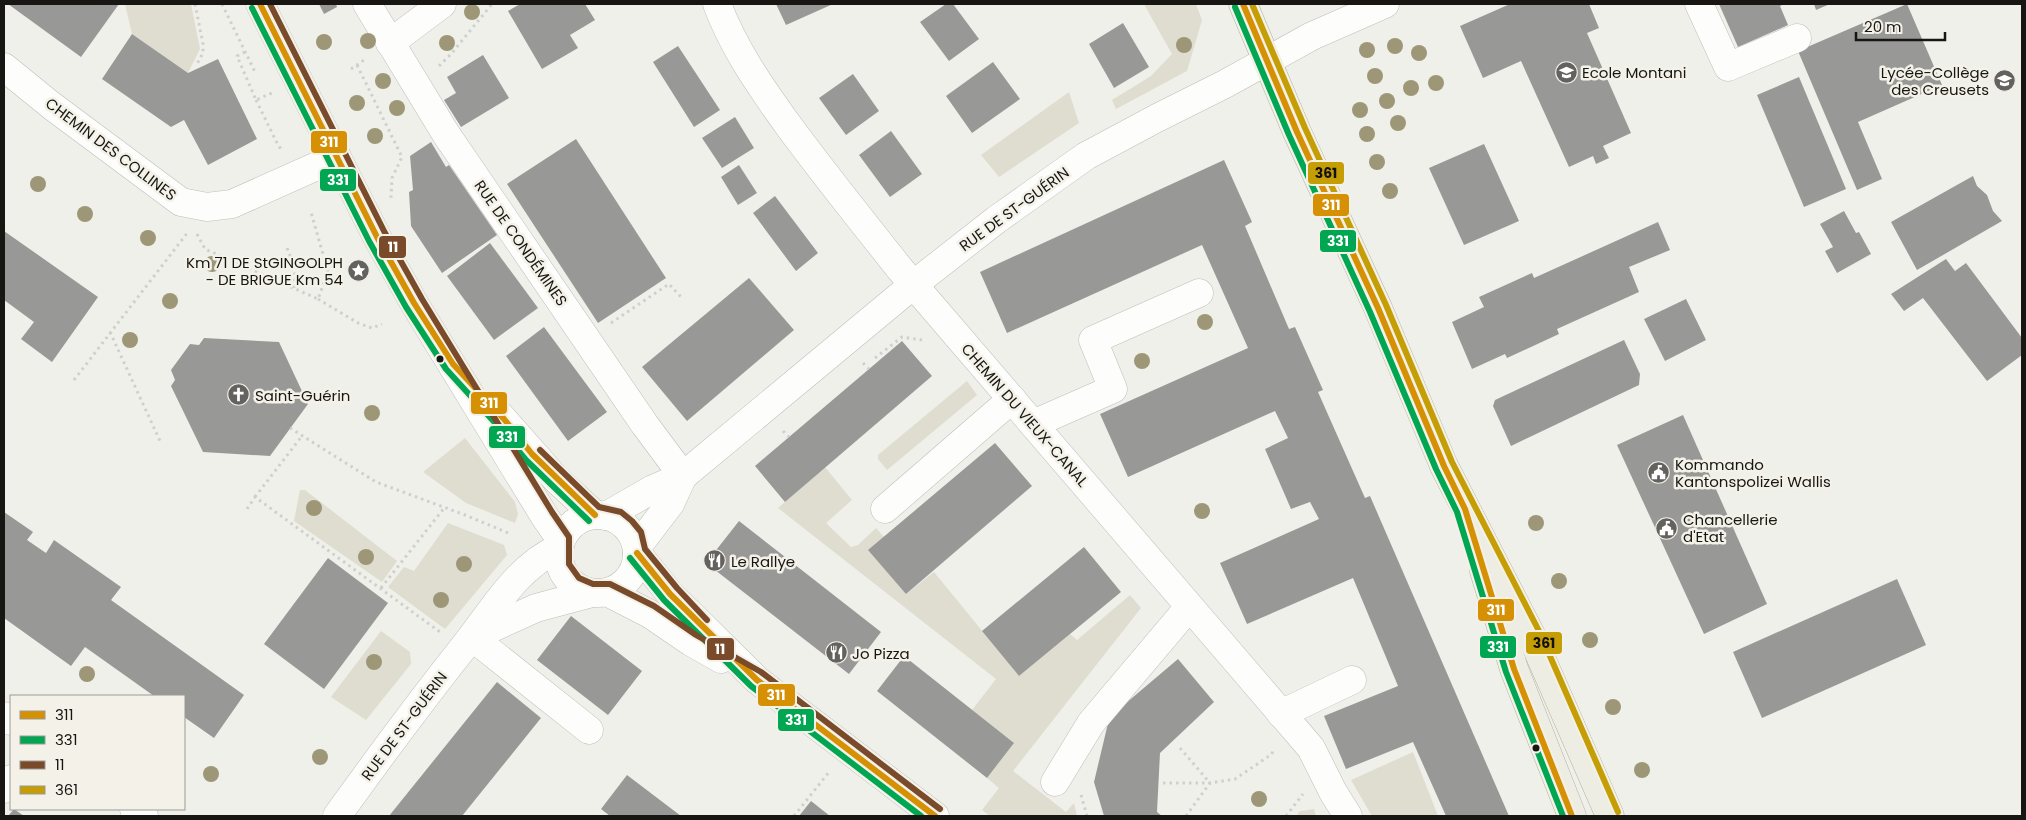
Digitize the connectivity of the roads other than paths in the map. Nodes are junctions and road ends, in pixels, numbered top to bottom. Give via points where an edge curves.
1 (260, 4) edge
2 (368, 4) edge
3 (442, 4) edge
4 (717, 4) edge
5 (1243, 4) edge
6 (1385, 4) edge
7 (1699, 4) edge
8 (1797, 38) dead end
9 (390, 44) junction
10 (1267, 61) junction
11 (4, 67) edge
12 (337, 157) junction
13 (913, 285) junction
14 (1199, 293) dead end
15 (452, 364) junction
16 (1012, 399) junction
17 (1033, 424) junction
18 (682, 476) junction
19 (885, 509) dead end
20 (1465, 509) junction
21 (600, 515) junction
22 (553, 548) junction
23 (637, 550) junction
24 (600, 593) junction
25 (1189, 607) junction
26 (467, 643) junction
27 (757, 680) junction
28 (1352, 680) dead end
29 (1281, 714) junction
30 (589, 730) dead end
31 (1055, 782) dead end
32 (337, 816) edge
33 (935, 816) edge
34 (1348, 816) edge
35 (1572, 816) edge
36 (1610, 816) edge

1 - 12 street
2 - 9 street, RUE DE CONDÉMINES
3 - 9 street
4 - 13 street, CHEMIN DU VIEUX-CANAL via 750,72 843,199
5 - 10 main road
6 - 10 street, RUE DE ST-GUÉRIN via 1312,36
7 - 8 street via 1728,67
9 - 18 street, RUE DE CONDÉMINES via 446,134
10 - 13 street, RUE DE ST-GUÉRIN via 1086,156
10 - 20 main road
11 - 12 street, CHEMIN DES COLLINES via 187,214 232,204
12 - 15 street via 391,262
13 - 16 street, CHEMIN DU VIEUX-CANAL
13 - 18 street, RUE DE ST-GUÉRIN
14 - 17 street via 1094,340 1113,389
15 - 21 street via 557,480
15 - 22 street via 540,508 542,541
16 - 17 street, CHEMIN DU VIEUX-CANAL
16 - 19 street
17 - 25 street, CHEMIN DU VIEUX-CANAL
18 - 21 street, RUE DE ST-GUÉRIN
18 - 23 street, RUE DE ST-GUÉRIN via 670,504
20 - 35 main road via 1514,669
20 - 36 main road via 1531,635
21 - 22 street via 575,522
21 - 23 street via 617,520 626,527
22 - 24 street via 573,585
22 - 26 street, RUE DE ST-GUÉRIN via 495,603
23 - 24 street via 629,578 619,587
23 - 27 street via 670,594
24 - 26 street, RUE DE ST-GUÉRIN via 536,608
24 - 27 street via 650,614 690,642
25 - 29 street, CHEMIN DU VIEUX-CANAL
25 - 31 street via 1091,723
26 - 30 street
26 - 32 street, RUE DE ST-GUÉRIN via 408,717
27 - 33 street
28 - 29 street
29 - 34 street, CHEMIN DU VIEUX-CANAL via 1311,748

